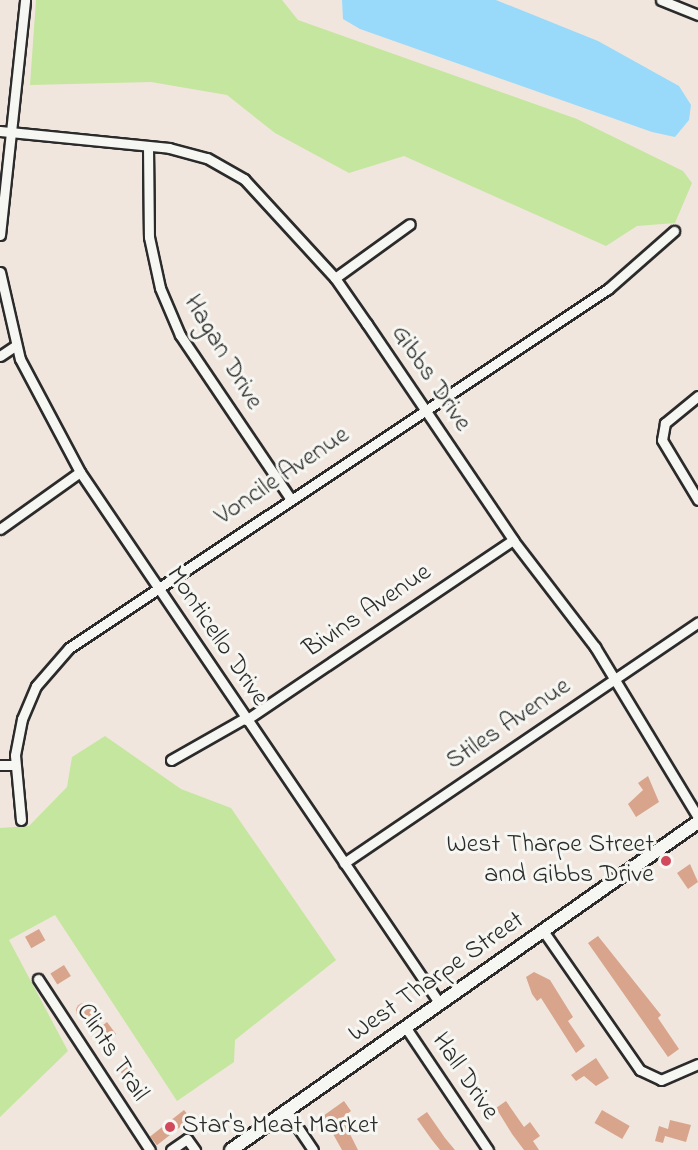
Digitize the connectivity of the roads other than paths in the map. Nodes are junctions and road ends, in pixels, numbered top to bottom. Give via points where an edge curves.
1 (25, 0) edge
2 (661, 0) edge
3 (698, 15) edge
4 (5, 131) edge
5 (148, 146) junction
6 (410, 224) dead end
7 (674, 231) dead end
8 (0, 235) edge
9 (0, 272) edge
10 (335, 278) junction
11 (15, 346) junction
12 (0, 356) edge
13 (698, 396) edge
14 (424, 406) junction
15 (80, 472) junction
16 (290, 498) junction
17 (698, 500) edge
18 (0, 529) edge
19 (513, 540) junction
20 (158, 589) junction
21 (698, 622) edge
22 (614, 680) junction
23 (246, 719) junction
24 (171, 760) dead end
25 (0, 765) edge
26 (15, 765) junction
27 (698, 817) edge
28 (21, 820) dead end
29 (698, 822) edge
30 (344, 863) junction
31 (544, 932) junction
32 (38, 979) dead end
33 (440, 1004) junction
34 (406, 1028) junction
35 (698, 1064) edge
36 (286, 1110) junction
37 (150, 1150) edge
38 (171, 1150) edge
39 (195, 1150) edge
40 (231, 1150) edge
41 (313, 1150) edge
42 (488, 1150) edge

1 - 4 street
2 - 3 street
4 - 5 street, Gibbs Drive
4 - 8 street
5 - 10 street, Gibbs Drive via 191,153 235,172
5 - 16 street, Hagan Drive via 149,237 160,288 180,335
6 - 10 street
7 - 14 street, Voncile Avenue via 608,289
9 - 11 street, Monticello Drive
10 - 14 street, Gibbs Drive
11 - 12 street
11 - 15 street, Monticello Drive
13 - 17 street via 666,423 662,440
14 - 16 street, Voncile Avenue
14 - 19 street, Gibbs Drive
15 - 18 street
15 - 20 street, Monticello Drive
16 - 20 street, Voncile Avenue
19 - 22 street, Gibbs Drive
19 - 23 street, Bivins Avenue
20 - 23 street, Monticello Drive
20 - 26 street, Voncile Avenue via 49,668 22,719
21 - 22 street, Stiles Avenue
22 - 27 street, Gibbs Drive
22 - 30 street, Stiles Avenue
23 - 24 street, Bivins Avenue
23 - 30 street, Monticello Drive
25 - 26 street
26 - 28 street, Voncile Avenue
29 - 31 main road, West Tharpe Street
30 - 33 street, Monticello Drive
31 - 33 main road, West Tharpe Street
31 - 35 street via 640,1070 661,1080
32 - 37 street, Clints Trail
33 - 34 main road, West Tharpe Street
34 - 36 main road, West Tharpe Street
34 - 42 street, Hall Drive
36 - 40 main road, West Tharpe Street
36 - 41 street
38 - 39 street via 187,1139

